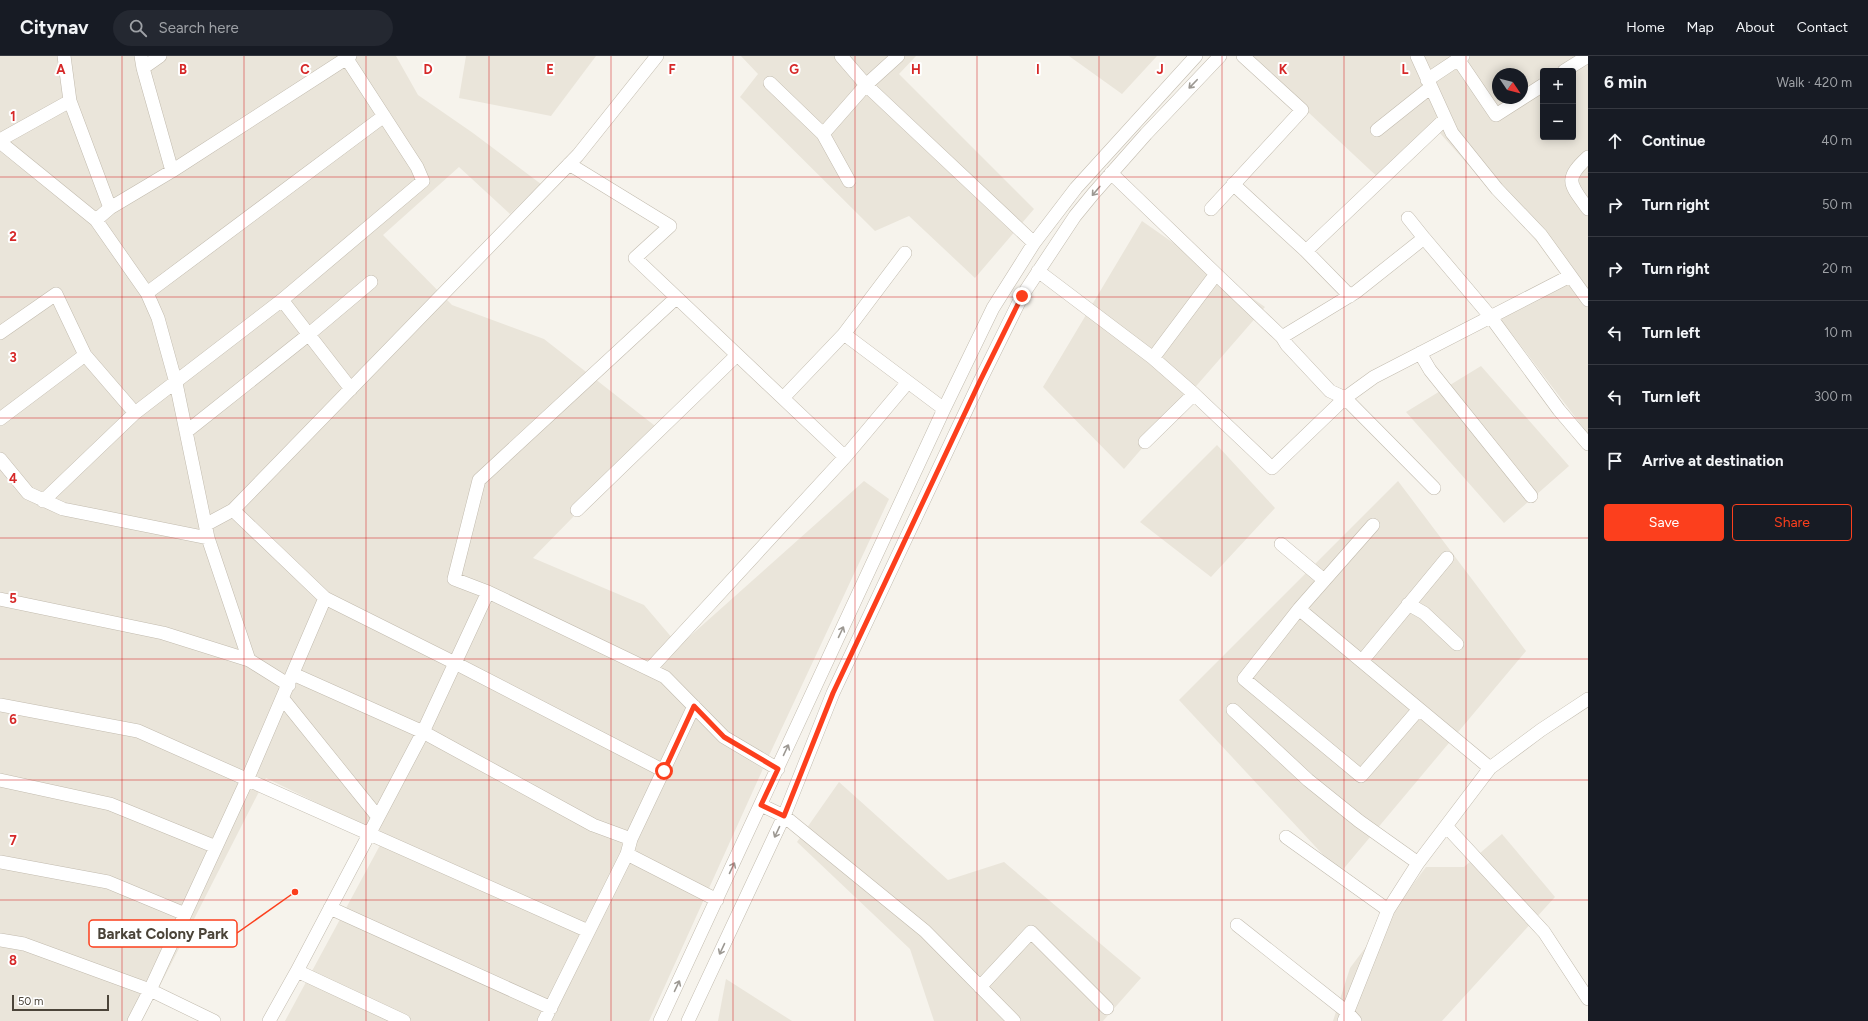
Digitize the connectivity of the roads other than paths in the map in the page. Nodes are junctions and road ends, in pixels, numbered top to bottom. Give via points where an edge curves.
1 (64, 56) edge
2 (160, 56) edge
3 (657, 56) edge
4 (841, 56) edge
5 (898, 56) edge
6 (1196, 56) edge
7 (1220, 56) edge
8 (1243, 56) edge
9 (1417, 56) edge
10 (347, 57) edge
11 (1460, 58) edge
12 (1579, 58) edge
13 (142, 62) edge
14 (1567, 68) edge
15 (770, 83) dead end
16 (1429, 84) junction
17 (866, 85) junction
18 (1540, 87) edge
19 (70, 101) junction
20 (384, 116) junction
21 (1445, 119) junction
22 (1377, 130) dead end
23 (823, 134) junction
24 (0, 141) edge
25 (1588, 157) edge
26 (569, 164) junction
27 (172, 171) junction
28 (1111, 173) junction
29 (849, 181) dead end
30 (1233, 184) junction
31 (110, 208) junction
32 (1211, 209) dead end
33 (1588, 209) edge
34 (1408, 218) dead end
35 (96, 220) junction
36 (1424, 238) junction
37 (1034, 243) junction
38 (1306, 251) junction
39 (904, 253) dead end
40 (1038, 271) junction
41 (1216, 274) junction
42 (1570, 276) junction
43 (371, 282) dead end
44 (147, 293) junction
45 (1350, 296) junction
46 (676, 298) junction
47 (282, 300) junction
48 (1588, 300) edge
49 (1490, 316) junction
50 (0, 333) edge
51 (844, 334) junction
52 (308, 335) junction
53 (1282, 337) junction
54 (1420, 352) junction
55 (85, 355) junction
56 (737, 355) junction
57 (1153, 358) junction
58 (908, 382) junction
59 (176, 383) junction
60 (351, 389) junction
61 (1194, 394) junction
62 (783, 398) junction
63 (1345, 398) junction
64 (944, 409) junction
65 (135, 413) junction
66 (0, 419) edge
67 (186, 432) junction
68 (1145, 442) dead end
69 (1588, 444) edge
70 (845, 457) junction
71 (0, 459) edge
72 (1434, 488) dead end
73 (1531, 496) dead end
74 (43, 500) junction
75 (233, 510) junction
76 (576, 510) dead end
77 (207, 524) junction
78 (1373, 525) dead end
79 (208, 538) junction
80 (1281, 544) dead end
81 (1447, 558) dead end
82 (1324, 580) junction
83 (488, 592) junction
84 (325, 598) junction
85 (0, 599) edge
86 (1408, 604) junction
87 (1299, 609) junction
88 (1457, 644) dead end
89 (249, 660) junction
90 (1362, 661) junction
91 (455, 663) junction
92 (650, 669) junction
93 (291, 679) junction
94 (283, 699) junction
95 (1588, 699) edge
96 (0, 705) edge
97 (694, 706) junction
98 (1419, 709) junction
99 (1233, 710) dead end
100 (423, 732) junction
101 (1490, 768) junction
102 (778, 769) junction
103 (664, 771) junction
104 (0, 780) edge
105 (248, 780) junction
106 (761, 805) junction
107 (784, 816) junction
108 (378, 817) junction
109 (1446, 826) junction
110 (368, 834) junction
111 (1286, 836) dead end
112 (632, 839) junction
113 (216, 847) junction
114 (628, 854) junction
115 (0, 862) edge
116 (1418, 863) junction
117 (717, 900) junction
118 (330, 908) junction
119 (1388, 910) junction
120 (185, 914) junction
121 (1237, 925) dead end
122 (588, 931) junction
123 (0, 940) edge
124 (297, 971) junction
125 (980, 987) junction
126 (150, 990) junction
127 (1588, 999) edge
128 (551, 1008) junction
129 (1107, 1008) dead end
130 (1349, 1018) edge
131 (134, 1021) edge
132 (214, 1021) edge
133 (269, 1021) edge
134 (404, 1021) edge
135 (544, 1021) edge
136 (660, 1021) edge
137 (688, 1021) edge
138 (1014, 1021) edge

1 - 19 street
2 - 13 street
3 - 26 street
4 - 17 street
5 - 17 street
6 - 37 street via 1081,182
7 -> 28 street
8 - 30 street via 1302,110
9 - 16 street
10 - 20 street
10 - 27 street
11 - 16 street
11 - 18 street via 1496,115
12 - 14 street
13 - 27 street
15 - 23 street
16 - 21 street
16 - 22 street
17 - 23 street
17 - 37 street
19 - 24 street
19 - 31 street
20 - 44 street
20 - 47 street via 423,181
21 - 38 street
21 - 42 street via 1459,142 1497,189 1541,235
23 - 29 street
24 - 35 street
25 - 33 street via 1576,168 1571,179 1575,192
26 - 46 street via 670,226 634,258
26 - 60 street
27 - 31 street
28 -> 40 street via 1075,216
28 - 41 street
30 - 32 street
30 - 38 street
31 - 35 street
34 - 36 street
35 - 44 street
36 - 45 street
36 - 49 street
37 - 64 street via 993,308
38 - 45 street
39 - 51 street
40 - 57 street
40 - 107 street via 1022,296 980,381 833,693
41 - 53 street
41 - 57 street
42 - 48 street
42 - 49 street
43 - 52 street
44 - 59 street via 158,318
45 - 53 street
46 - 56 street
46 - 83 street via 479,480 454,579
47 - 52 street
47 - 59 street
49 - 54 street
49 - 69 street via 1559,410
50 - 55 street via 56,294
51 - 58 street
51 - 62 street
52 - 60 street
52 - 67 street
53 - 63 street via 1330,391
54 - 63 street via 1374,377
54 - 73 street via 1430,370
55 - 65 street
55 - 66 street
56 - 62 street
56 - 76 street
57 - 61 street
58 - 64 street
58 - 70 street
59 - 65 street
59 - 67 street
60 - 75 street
61 - 63 street via 1272,468
61 - 68 street
62 - 70 street
63 - 72 street
102 -> 64 street
65 - 74 street
67 - 77 street
70 - 92 street
71 - 74 street via 28,493
74 - 79 street via 63,509
75 - 77 street
75 - 84 street
77 - 79 street
78 - 82 street
79 - 89 street
80 - 82 street
81 - 86 street
82 - 87 street
83 - 91 street
83 - 92 street
84 - 91 street
84 - 93 street
85 - 89 street via 163,633
86 - 88 street via 1424,613
86 - 90 street
87 - 90 street
87 - 98 street via 1244,679 1361,776
89 - 93 street
90 - 98 street
91 - 100 street
91 - 103 street
92 - 97 street via 665,677
93 - 94 street
93 - 100 street
94 - 105 street
94 - 108 street
95 - 101 street
96 - 105 street via 138,731
97 - 102 street via 724,737
97 - 103 street
98 - 101 street
99 - 116 street via 1308,780 1359,821
100 - 108 street
100 - 112 street via 593,825
101 - 109 street
102 - 106 street
103 - 112 street
104 - 113 street via 110,804
105 - 110 street
105 - 113 street
106 - 107 street
117 -> 106 street
107 - 125 street via 925,931
107 -> 137 street
108 - 110 street
109 - 116 street
109 - 127 street via 1544,932
110 - 118 street
110 - 122 street
111 - 119 street
112 - 114 street
113 - 120 street
114 - 117 street
114 - 122 street
115 - 120 street via 108,882
116 - 119 street
136 -> 117 street
118 - 124 street
118 - 128 street
119 - 130 street
120 - 126 street
121 - 130 street
122 - 128 street
123 - 126 street via 24,944
124 - 133 street
124 - 134 street
125 - 129 street via 1032,932
125 - 138 street
126 - 131 street
126 - 132 street
128 - 135 street

